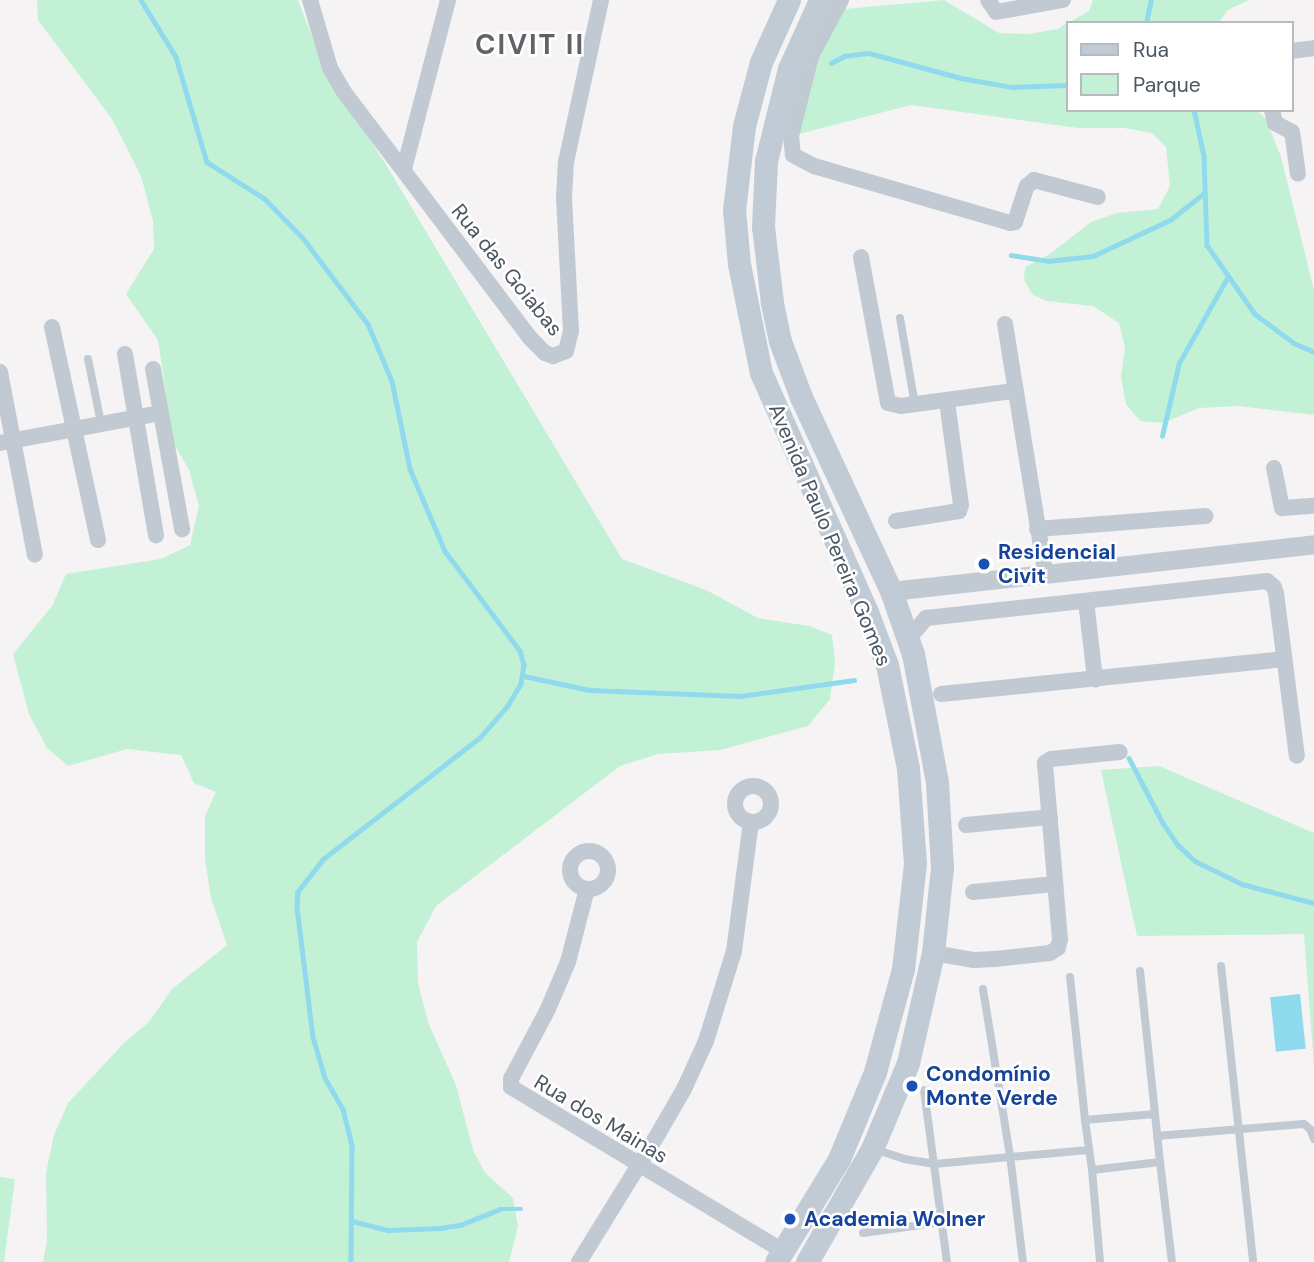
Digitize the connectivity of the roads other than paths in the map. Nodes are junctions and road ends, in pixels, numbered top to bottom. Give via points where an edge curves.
1 (310, 0) edge
2 (448, 0) edge
3 (601, 0) edge
4 (789, 0) edge
5 (820, 0) edge
6 (841, 0) edge
7 (988, 0) edge
8 (1063, 0) edge
9 (1314, 48) edge
10 (1293, 51) edge
11 (1272, 112) edge
12 (404, 169) junction
13 (1298, 174) dead end
14 (1098, 197) dead end
15 (862, 257) dead end
16 (900, 318) dead end
17 (1005, 324) dead end
18 (52, 327) dead end
19 (125, 354) dead end
20 (88, 359) dead end
21 (153, 369) dead end
22 (0, 372) edge
23 (1014, 391) junction
24 (947, 401) junction
25 (915, 405) junction
26 (161, 413) junction
27 (136, 416) junction
28 (101, 423) junction
29 (75, 428) junction
30 (7, 442) edge
31 (1275, 468) dead end
32 (1314, 506) edge
33 (1205, 516) dead end
34 (896, 521) dead end
35 (182, 529) dead end
36 (1037, 529) junction
37 (156, 535) dead end
38 (98, 540) dead end
39 (1314, 544) edge
40 (35, 555) dead end
41 (1045, 572) junction
42 (891, 591) junction
43 (1086, 601) junction
44 (907, 633) junction
45 (1283, 659) junction
46 (1095, 679) junction
47 (941, 694) dead end
48 (1120, 752) dead end
49 (1297, 756) dead end
50 (1050, 817) junction
51 (751, 822) dead end
52 (966, 825) dead end
53 (1055, 884) junction
54 (587, 889) dead end
55 (973, 892) dead end
56 (933, 953) junction
57 (1221, 966) dead end
58 (1140, 971) dead end
59 (1070, 977) dead end
60 (983, 989) dead end
61 (924, 1090) dead end
62 (1155, 1114) junction
63 (1085, 1120) junction
64 (1240, 1130) junction
65 (1157, 1136) junction
66 (1314, 1139) edge
67 (872, 1149) junction
68 (1088, 1150) junction
69 (1010, 1155) junction
70 (1160, 1162) junction
71 (934, 1164) junction
72 (639, 1167) junction
73 (1092, 1170) junction
74 (942, 1223) junction
75 (863, 1233) dead end
76 (779, 1256) edge
77 (579, 1262) edge
78 (807, 1262) edge
79 (947, 1262) edge
80 (1023, 1262) edge
81 (1100, 1262) edge
82 (1172, 1262) edge
83 (1253, 1262) edge

1 - 12 street, Rua das Goiabas via 330,68
2 - 12 street
3 - 12 street, Rua das Goiabas via 566,162 571,331 566,351 553,356 530,338 446,232
4 - 76 main road, Avenida Paulo Pereira Gomes via 761,62 744,125 734,210 739,264 761,373 887,665 908,768 915,864 903,969 875,1072 839,1159
5 - 42 main road, Avenida Paulo Pereira Gomes via 795,52 772,131 763,192 768,270 780,341 794,379
6 - 14 street via 811,56 791,136 793,155 814,166 1010,223 1015,222 1027,186 1034,180
7 - 8 street via 996,12
9 - 10 street
11 - 13 street via 1275,123 1292,132
15 - 25 street via 885,397 892,405
16 - 25 lane
17 - 23 street
18 - 29 street
19 - 27 street
20 - 28 lane
21 - 26 street
22 - 30 street
23 - 24 street
23 - 36 street
24 - 25 street
24 - 34 street via 959,511
26 - 27 street
26 - 35 street
27 - 28 street
27 - 37 street
28 - 29 street
29 - 30 street
29 - 38 street
30 - 40 street
31 - 32 street via 1282,508
33 - 36 street
36 - 41 street
39 - 41 street
41 - 42 street
42 - 44 main road, Avenida Paulo Pereira Gomes
43 - 44 street via 926,618
43 - 45 street via 1267,582 1276,593
43 - 46 street
44 - 56 main road, Avenida Paulo Pereira Gomes via 924,698 940,811 942,867
45 - 46 street
45 - 49 street
46 - 47 street
48 - 50 street via 1048,760
50 - 52 street
50 - 53 street
51 - 72 street via 740,917 721,998 684,1090
53 - 55 street
53 - 56 street via 1060,939 1055,951 974,960
54 - 72 street, Rua dos Mainas via 568,962 510,1083 518,1094
56 - 67 main road, Avenida Paulo Pereira Gomes via 911,1054
57 - 64 lane
58 - 62 lane
59 - 63 lane
60 - 69 lane
61 - 71 lane
62 - 63 lane
62 - 65 lane
63 - 68 lane
64 - 65 lane
64 - 66 lane via 1304,1124
64 - 83 lane
65 - 70 lane
67 - 71 lane
67 - 78 main road, Avenida Paulo Pereira Gomes
68 - 69 lane
68 - 73 lane
69 - 71 lane
69 - 80 lane
70 - 73 lane
70 - 82 lane
71 - 74 lane
72 - 76 street, Rua dos Mainas
72 - 77 street
73 - 81 lane
74 - 75 lane
74 - 79 lane

